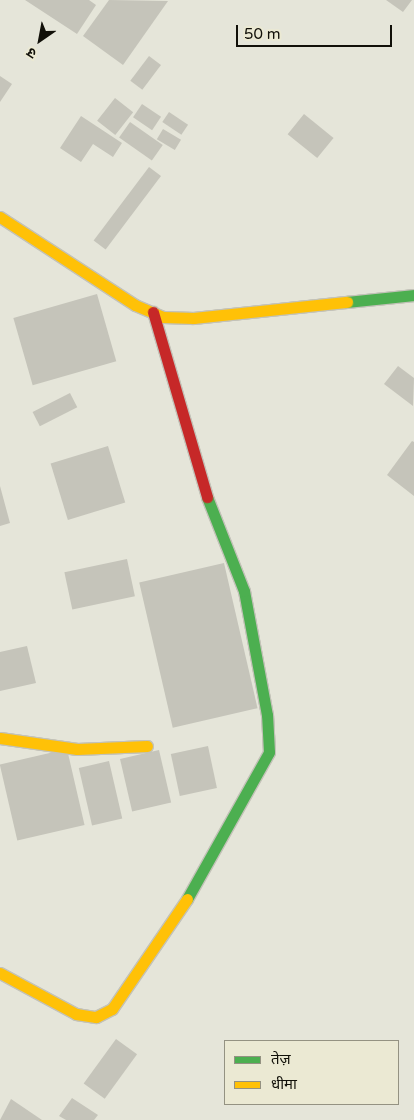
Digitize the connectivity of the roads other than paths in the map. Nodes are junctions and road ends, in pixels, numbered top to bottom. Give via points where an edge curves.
1 (0, 217) edge
2 (414, 296) edge
3 (153, 312) junction
4 (0, 738) edge
5 (148, 746) dead end
6 (0, 973) edge

1 - 3 street via 135,305
2 - 3 street via 194,318
3 - 6 street via 202,484 244,591 267,715 269,752 172,923 112,1009 96,1017 76,1014
4 - 5 street via 77,748

